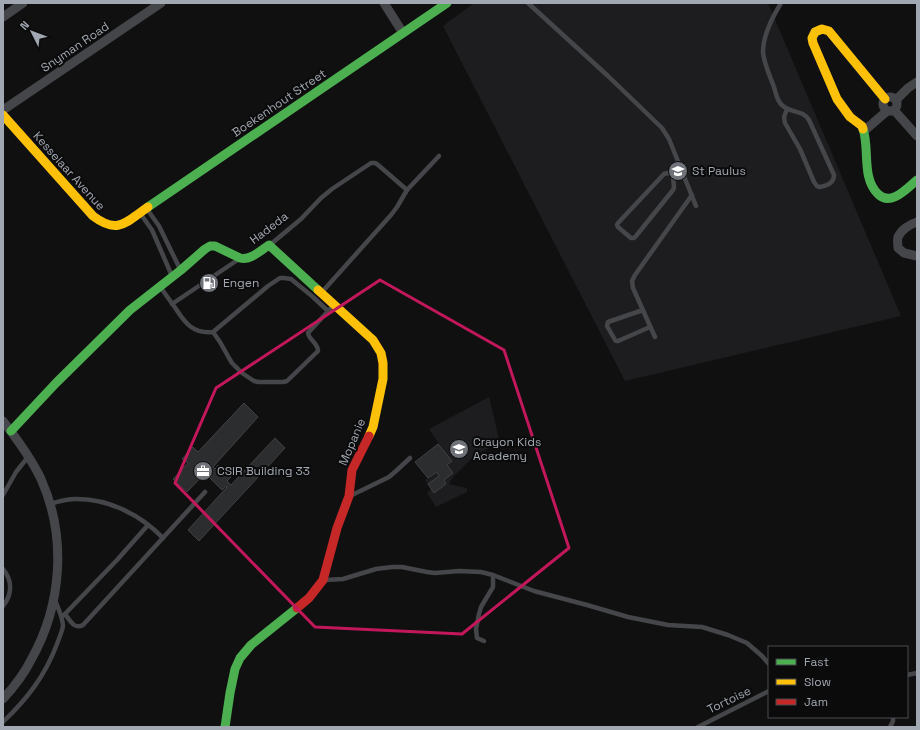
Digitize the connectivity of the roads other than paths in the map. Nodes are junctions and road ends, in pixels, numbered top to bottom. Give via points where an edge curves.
1 (23, 3) edge
2 (161, 3) edge
3 (384, 3) edge
4 (448, 3) edge
5 (523, 3) edge
6 (781, 3) edge
7 (529, 4) edge
8 (3, 17) edge
9 (403, 32) junction
10 (917, 82) edge
11 (887, 107) junction
12 (787, 109) junction
13 (3, 110) edge
14 (3, 116) edge
15 (863, 128) junction
16 (917, 136) edge
17 (439, 156) dead end
18 (680, 166) junction
19 (674, 174) junction
20 (917, 180) edge
21 (407, 190) junction
22 (692, 195) junction
23 (696, 206) dead end
24 (143, 210) junction
25 (125, 222) joint
26 (917, 222) edge
27 (269, 245) junction
28 (917, 256) edge
29 (240, 258) junction
30 (181, 270) junction
31 (173, 277) junction
32 (160, 286) junction
33 (322, 292) junction
34 (172, 304) junction
35 (334, 304) junction
36 (643, 310) junction
37 (328, 311) junction
38 (650, 327) junction
39 (213, 332) junction
40 (655, 337) dead end
41 (3, 421) edge
42 (11, 431) junction
43 (29, 456) junction
44 (410, 458) dead end
45 (206, 492) dead end
46 (3, 495) edge
47 (349, 496) junction
48 (50, 504) junction
49 (148, 525) junction
50 (163, 538) junction
51 (3, 569) edge
52 (493, 575) junction
53 (323, 580) junction
54 (54, 598) junction
55 (3, 606) edge
56 (63, 616) junction
57 (484, 641) dead end
58 (768, 663) edge
59 (768, 692) edge
60 (3, 699) edge
61 (3, 722) edge
62 (225, 727) edge
63 (698, 727) edge

1 - 8 street
2 - 13 street, Snyman Road
3 - 9 street
4 - 9 street, Boekenhout Street
5 - 7 lane
6 - 12 lane via 764,43 764,52 768,73 779,102
7 - 18 lane via 662,128
9 - 24 street, Boekenhout Street
10 - 11 street via 896,100 891,97
11 - 15 street
11 - 15 street via 830,31 821,29 814,32 814,47 834,95 850,117
11 - 16 street
12 - 12 lane via 804,114 809,120 834,175 834,180 830,183 816,186 785,123 784,115
14 - 25 street, Kesselaar Avenue via 93,216 106,225 114,226
15 - 20 street via 868,173 879,197 894,197
17 - 21 lane
18 - 19 lane
18 - 22 lane
19 - 19 lane via 673,190 636,236 631,238 618,227 618,223 664,174
21 - 27 lane, Hadeda via 372,163 332,189 301,220
21 - 33 lane via 398,207
22 - 23 lane
22 - 36 lane via 632,281
24 - 25 street, Boekenhout Street
24 - 30 lane via 157,223
24 - 31 lane
26 - 28 street via 904,229 898,237 898,248 904,254
27 - 29 street, Hadeda via 249,258
27 - 33 street, Mopanie
29 - 30 street via 218,247 210,246
29 - 34 lane
30 - 31 street
31 - 32 street
32 - 34 lane
32 - 42 street via 101,338
33 - 35 street, Mopanie
34 - 39 lane via 185,323 197,330
35 - 37 lane
35 - 47 street, Mopanie via 371,337 381,353 383,363 383,379 373,428 352,470
36 - 38 lane
36 - 38 lane via 608,322 607,326 616,341
37 - 39 lane via 291,280 280,278
37 - 39 lane via 308,333 318,351 283,382 258,382 242,373
38 - 40 lane
41 - 42 street
42 - 43 street
43 - 46 lane
43 - 48 street
44 - 47 lane via 389,477
45 - 50 lane
47 - 53 street, Mopanie via 337,528
48 - 49 lane via 72,499 96,501 133,514
48 - 54 street via 58,550
49 - 50 lane
49 - 56 lane
50 - 56 lane via 83,625 76,626
51 - 55 lane via 10,582 10,588 8,599
52 - 53 lane via 476,571 435,573 392,566 344,579
52 - 57 lane via 493,586 481,607 476,629 477,638
52 - 58 lane via 534,591 628,617 721,632 747,643
53 - 62 street, Mopanie via 309,598 251,645 240,658 235,669
54 - 56 lane
54 - 60 street via 43,635 32,660
56 - 61 lane via 62,632 50,661 28,696
59 - 63 lane, Tortoise

